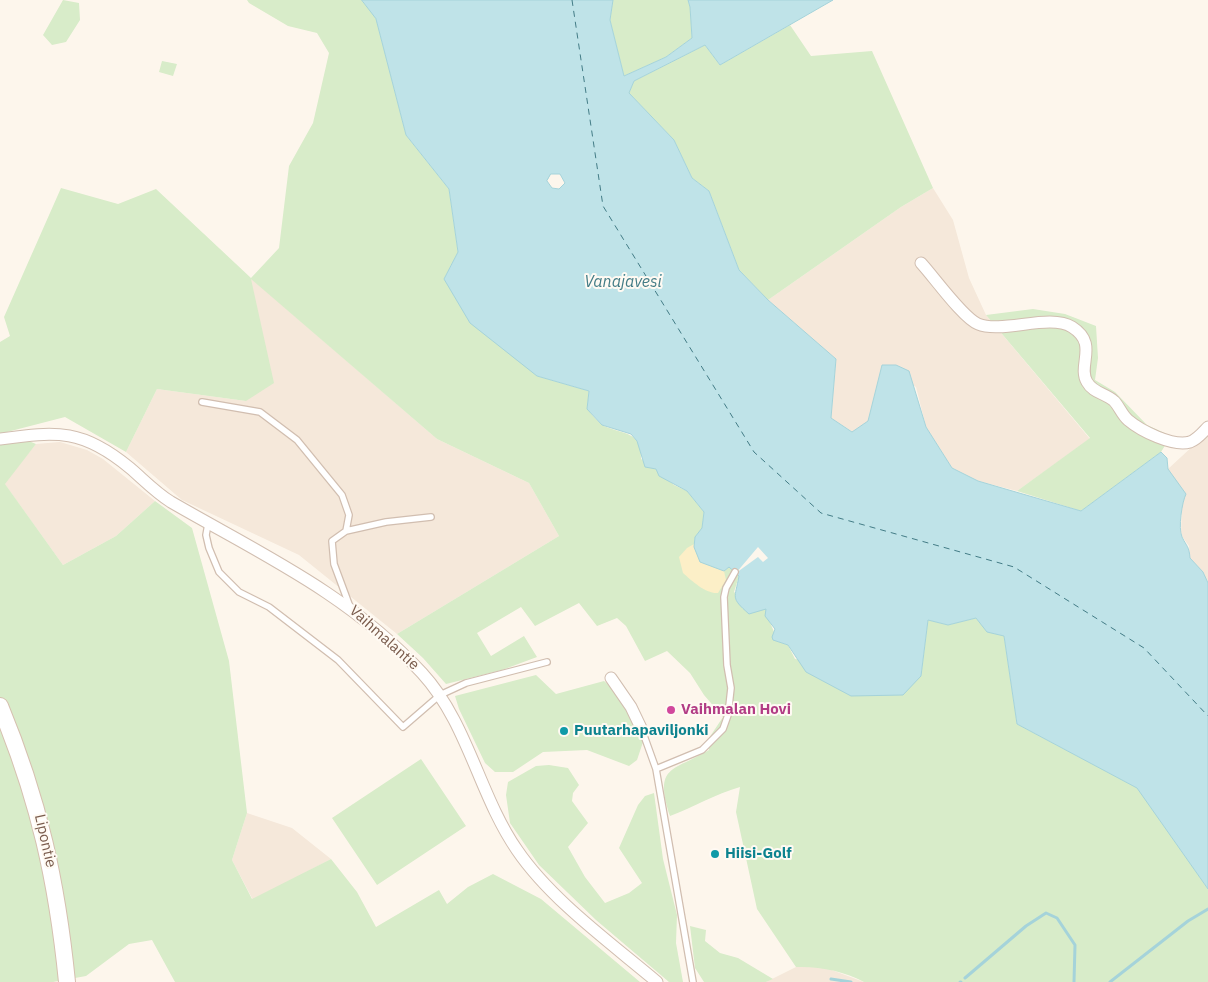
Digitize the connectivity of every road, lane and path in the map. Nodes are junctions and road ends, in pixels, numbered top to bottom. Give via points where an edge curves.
1 (921, 263) dead end
2 (202, 402) dead end
3 (1208, 427) edge
4 (0, 439) edge
5 (431, 517) dead end
6 (208, 524) junction
7 (346, 531) junction
8 (735, 572) dead end
9 (350, 607) junction
10 (547, 662) dead end
11 (611, 678) dead end
12 (440, 695) junction
13 (0, 706) edge
14 (642, 730) joint
15 (656, 769) junction
16 (67, 982) edge
17 (657, 982) edge
18 (693, 982) edge

1 - 3 street via 967,317 978,324 992,327 1040,322 1070,325 1080,333 1087,350 1084,374 1088,384 1114,401 1127,419 1154,436 1190,442
2 - 7 lane via 260,412 297,440 342,495 349,515
4 - 6 street, Vaihmalantie via 68,435 87,439 111,452 163,497
5 - 7 lane
6 - 9 street, Vaihmalantie via 273,558
6 - 12 lane via 206,535 219,572 239,592 269,608 338,660 403,727
7 - 9 lane via 332,541 334,564
8 - 15 lane via 724,597 731,688 723,729 702,750
9 - 12 street, Vaihmalantie via 422,673
10 - 12 lane via 474,680
11 - 14 street via 632,707
12 - 17 street, Vaihmalantie via 470,751 488,800 517,851 567,906
13 - 16 street, Lipontie via 38,811 52,874
14 - 15 lane
15 - 18 lane

